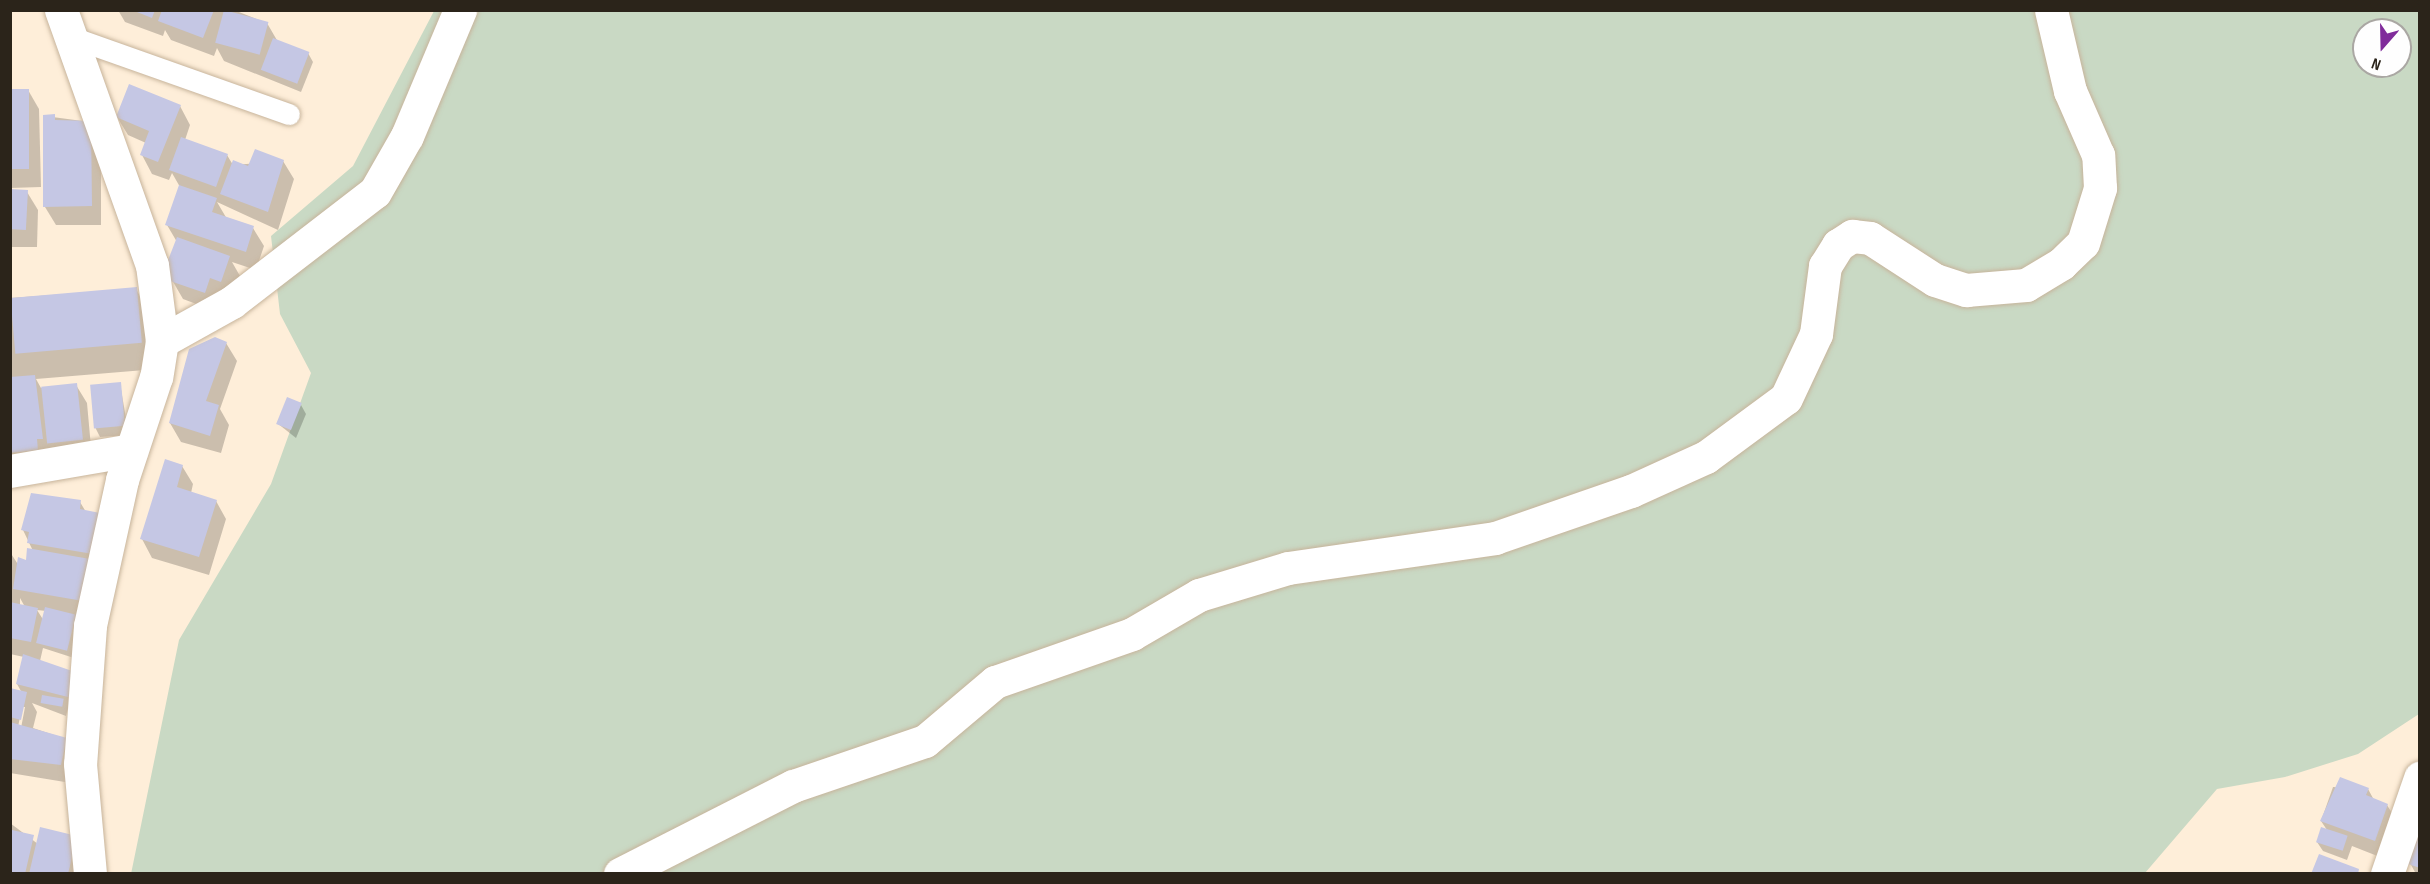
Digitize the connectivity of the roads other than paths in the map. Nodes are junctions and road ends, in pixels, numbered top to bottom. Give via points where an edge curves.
1 (460, 10) edge
2 (2051, 10) edge
3 (68, 24) edge
4 (289, 114) dead end
5 (162, 340) junction
6 (131, 450) junction
7 (10, 471) edge
8 (2420, 778) edge
9 (90, 873) edge
10 (620, 873) edge
11 (2387, 873) edge

1 - 5 street via 407,136 375,192 232,302
2 - 10 street via 2070,91 2098,155 2100,188 2083,243 2061,264 2026,285 1966,290 1935,280 1870,238 1852,236 1838,245 1825,266 1816,334 1786,398 1750,429 1706,457 1632,491 1496,538 1288,568 1199,595 1132,634 995,682 925,741 793,786
3 - 4 lane
3 - 5 street via 152,265
5 - 6 street
6 - 7 street
6 - 9 street via 104,552 82,701 80,764
8 - 11 street

